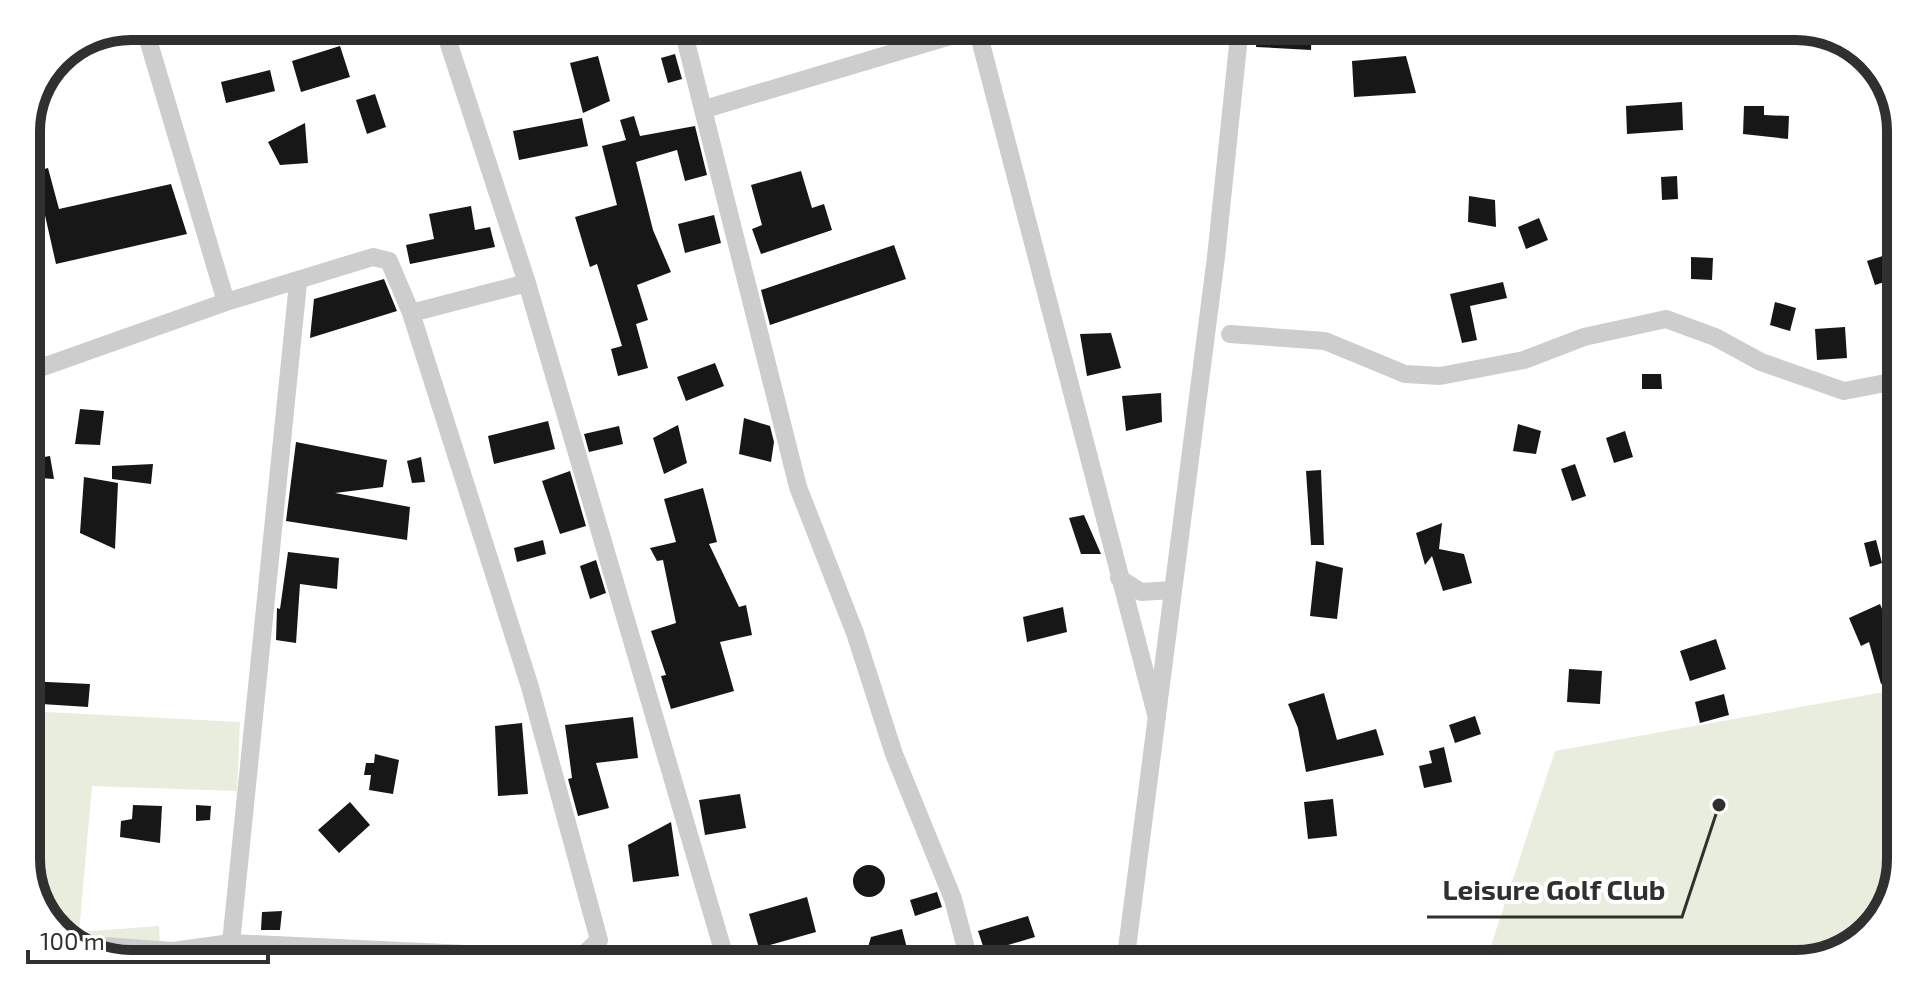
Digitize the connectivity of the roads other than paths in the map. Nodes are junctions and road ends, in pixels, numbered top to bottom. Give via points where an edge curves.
1 (148, 40) edge
2 (448, 40) edge
3 (686, 40) edge
4 (934, 40) edge
5 (980, 40) edge
6 (1238, 40) edge
7 (705, 109) junction
8 (298, 283) junction
9 (527, 283) junction
10 (226, 302) junction
11 (411, 313) junction
12 (1207, 318) junction
13 (1230, 334) junction
14 (1202, 351) junction
15 (40, 368) edge
16 (1887, 383) edge
17 (1119, 578) junction
18 (1173, 590) junction
19 (1157, 718) junction
20 (231, 943) junction
21 (110, 947) edge
22 (157, 950) edge
23 (180, 950) edge
24 (261, 950) edge
25 (588, 950) edge
26 (723, 950) edge
27 (966, 950) edge
28 (1127, 950) edge

1 - 10 street
2 - 9 street
3 - 7 street
4 - 7 street
5 - 17 street
6 - 12 street
7 - 27 street via 798,487 855,633 894,754 953,899
8 - 10 street
8 - 11 street via 384,257
8 - 20 street
9 - 11 street
9 - 26 street
10 - 15 street
11 - 25 street via 530,687 599,940
12 - 13 street
12 - 14 street
13 - 14 street
13 - 16 street via 1325,341 1405,374 1440,376 1524,360 1584,337 1666,319 1761,362 1844,391
14 - 18 street
17 - 18 street via 1141,592
17 - 19 street
18 - 19 street
19 - 28 street
20 - 23 street
20 - 24 street
21 - 22 street

